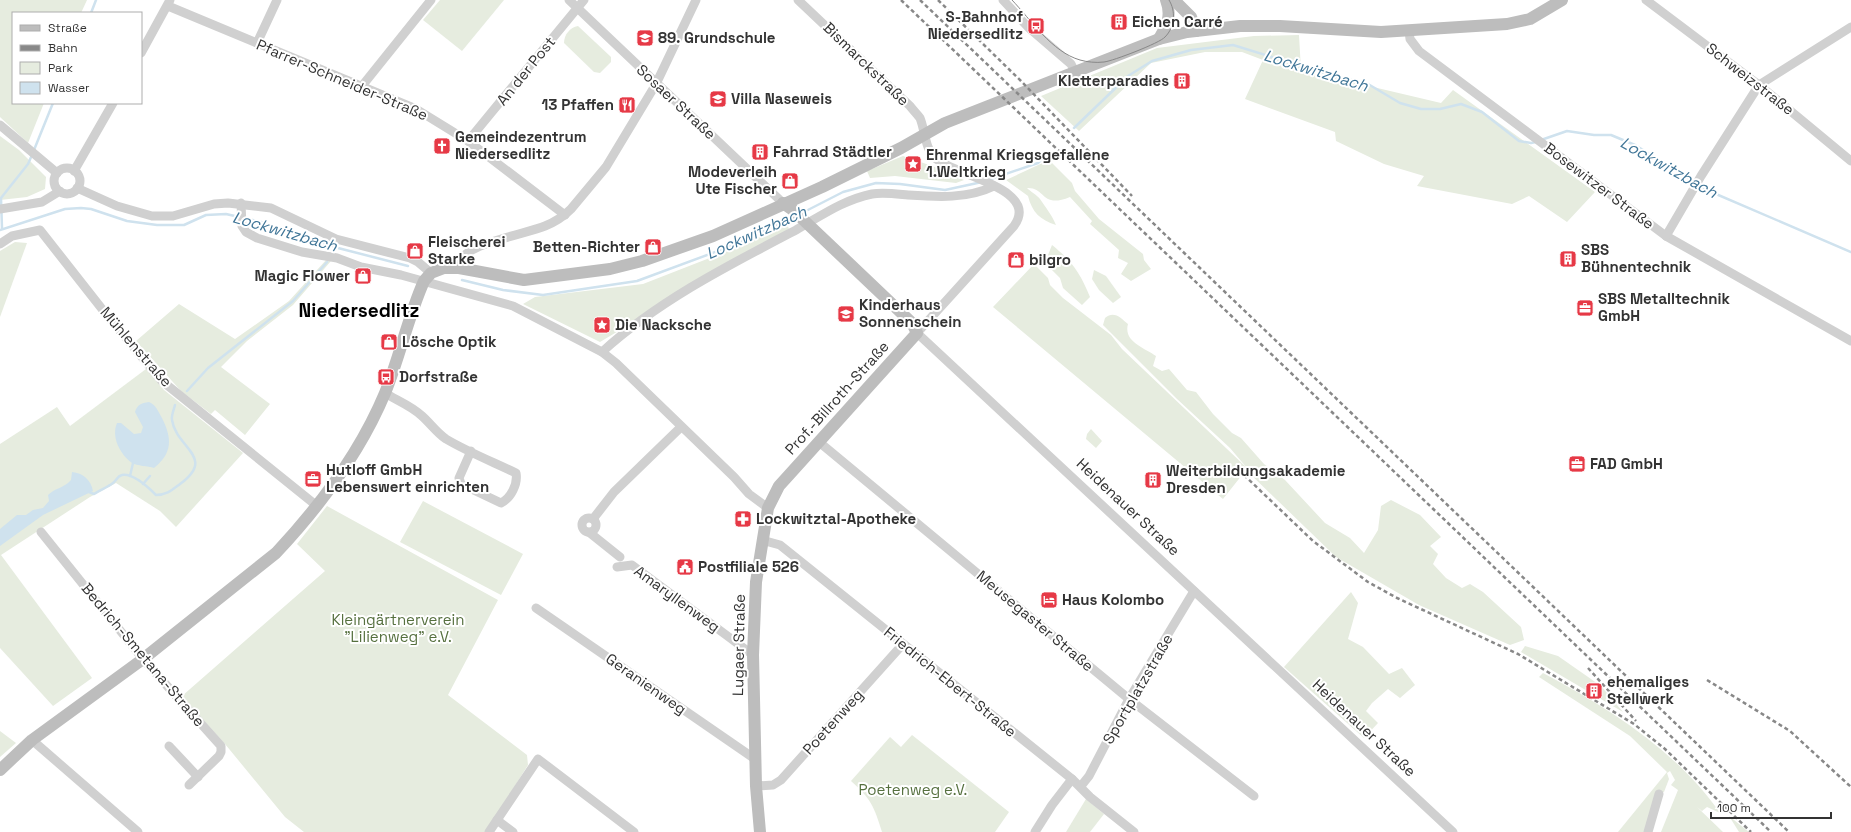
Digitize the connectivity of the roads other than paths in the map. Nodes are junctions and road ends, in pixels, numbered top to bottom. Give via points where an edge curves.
1 (277, 0) edge
2 (431, 0) edge
3 (569, 0) edge
4 (584, 0) edge
5 (696, 0) edge
6 (798, 0) edge
7 (1003, 0) edge
8 (1166, 0) edge
9 (1169, 0) edge
10 (1174, 0) edge
11 (1562, 0) edge
12 (1646, 0) edge
13 (169, 3) edge
14 (577, 8) junction
15 (1851, 27) edge
16 (1192, 31) junction
17 (1409, 31) junction
18 (1159, 40) junction
19 (257, 43) junction
20 (142, 51) edge
21 (1075, 72) junction
22 (656, 84) junction
23 (1759, 85) junction
24 (362, 86) junction
25 (112, 104) edge
26 (0, 125) edge
27 (925, 134) junction
28 (468, 142) junction
29 (1851, 161) edge
30 (74, 171) junction
31 (57, 173) junction
32 (993, 185) junction
33 (77, 188) junction
34 (60, 192) junction
35 (788, 206) junction
36 (2, 209) edge
37 (241, 212) junction
38 (565, 215) junction
39 (805, 222) junction
40 (1666, 236) junction
41 (0, 244) edge
42 (459, 268) junction
43 (427, 277) junction
44 (917, 333) junction
45 (1851, 341) edge
46 (602, 352) junction
47 (385, 393) junction
48 (681, 427) junction
49 (819, 442) junction
50 (471, 451) junction
51 (317, 506) junction
52 (768, 508) junction
53 (41, 532) dead end
54 (762, 540) junction
55 (620, 557) dead end
56 (617, 567) dead end
57 (1194, 591) junction
58 (536, 608) dead end
59 (903, 644) junction
60 (753, 655) junction
61 (143, 659) junction
62 (1129, 698) junction
63 (32, 740) junction
64 (169, 746) dead end
65 (755, 759) junction
66 (0, 770) edge
67 (198, 777) junction
68 (1072, 779) junction
69 (190, 785) dead end
70 (756, 786) junction
71 (1081, 786) junction
72 (1659, 794) dead end
73 (1254, 796) dead end
74 (497, 820) junction
75 (138, 832) edge
76 (489, 832) edge
77 (514, 832) edge
78 (634, 832) edge
79 (760, 832) edge
80 (1035, 832) edge
81 (1134, 832) edge
82 (1453, 832) edge
83 (1648, 832) edge

1 - 19 street
2 - 24 street
3 - 14 street, Sosaer Straße
4 - 14 street, An der Post
5 - 22 street
6 - 27 street, Bismarckstraße via 910,106 920,119
7 - 21 street via 1028,27 1071,64
8 - 18 street via 1170,15
9 - 16 street
10 - 16 street via 1191,17
11 - 17 street via 1542,13 1518,22
12 - 23 street, Schweizstraße
13 - 19 street, Pfarrer-Schneider-Straße
13 - 20 street
14 - 22 street, Sosaer Straße
14 - 28 street, An der Post
15 - 23 street
16 - 17 street via 1258,26
16 - 18 street
17 - 40 street, Bosewitzer Straße via 1410,39 1419,51
18 - 21 street
19 - 24 street, Pfarrer-Schneider-Straße
21 - 27 street via 945,123
22 - 35 street, Sosaer Straße
22 - 38 street via 606,166
23 - 29 street, Schweizstraße
23 - 40 street
24 - 28 street, Pfarrer-Schneider-Straße via 416,109
25 - 30 street
26 - 31 street
27 - 32 street, Prof.-Billroth-Straße via 931,154 935,158 949,167
27 - 35 street
28 - 38 street, Pfarrer-Schneider-Straße
30 - 31 street via 65,168
30 - 33 street via 80,181
31 - 34 street via 55,185
32 - 39 street via 984,190 961,195 932,197 874,194 836,206
32 - 44 street, Prof.-Billroth-Straße via 1017,203 1020,209 1017,221
33 - 34 street via 71,193
33 - 37 street via 117,206 152,216 173,216 215,204
34 - 36 street via 42,202
35 - 39 street, Heidenauer Straße
35 - 42 street via 713,236 610,270 524,280
37 - 43 street via 271,208 336,239 410,258 418,262
37 - 43 street via 246,232 257,238 302,252 337,258 361,267
38 - 42 street via 545,226 473,250 461,259
39 - 44 street, Heidenauer Straße via 912,323
39 - 46 street via 693,286
40 - 45 street, Bosewitzer Straße
41 - 51 street, Mühlenstraße via 12,236 40,230 162,381
42 - 43 street via 444,268
43 - 46 street via 513,306
43 - 47 street
44 - 49 street, Prof.-Billroth-Straße
44 - 57 street, Heidenauer Straße
46 - 48 street
47 - 50 street via 421,415 446,439
47 - 51 street via 361,443
48 - 52 street via 750,494
48 - 55 street via 614,492 593,519 596,526 590,533
49 - 52 street, Prof.-Billroth-Straße via 780,486
49 - 62 street, Meusegaster Straße
50 - 50 street via 516,472 516,483 507,500 500,503 462,484 459,478
51 - 61 street via 276,553
52 - 54 street, Lugaer Straße
53 - 61 street, Bedrich-Smetana-Straße
54 - 59 street, Friedrich-Ebert-Straße via 780,545
54 - 60 street, Lugaer Straße via 756,582
56 - 60 street, Amaryllenweg via 632,565
57 - 62 street, Sportplatzstraße
57 - 82 street, Heidenauer Straße
58 - 65 street, Geranienweg
59 - 68 street, Friedrich-Ebert-Straße
59 - 70 street, Poetenweg via 781,780 773,785
60 - 65 street, Lugaer Straße
61 - 63 street
61 - 67 street, Bedrich-Smetana-Straße via 221,746 219,756
62 - 71 street, Sportplatzstraße via 1089,776
62 - 73 street, Meusegaster Straße
63 - 66 street
63 - 75 street
64 - 67 street
65 - 70 street, Lugaer Straße
67 - 69 street, Bedrich-Smetana-Straße
68 - 71 street, Friedrich-Ebert-Straße
68 - 80 street
70 - 79 street, Lugaer Straße
71 - 81 street, Friedrich-Ebert-Straße via 1090,797
72 - 83 street
74 - 76 street
74 - 77 street
74 - 78 street via 538,759

